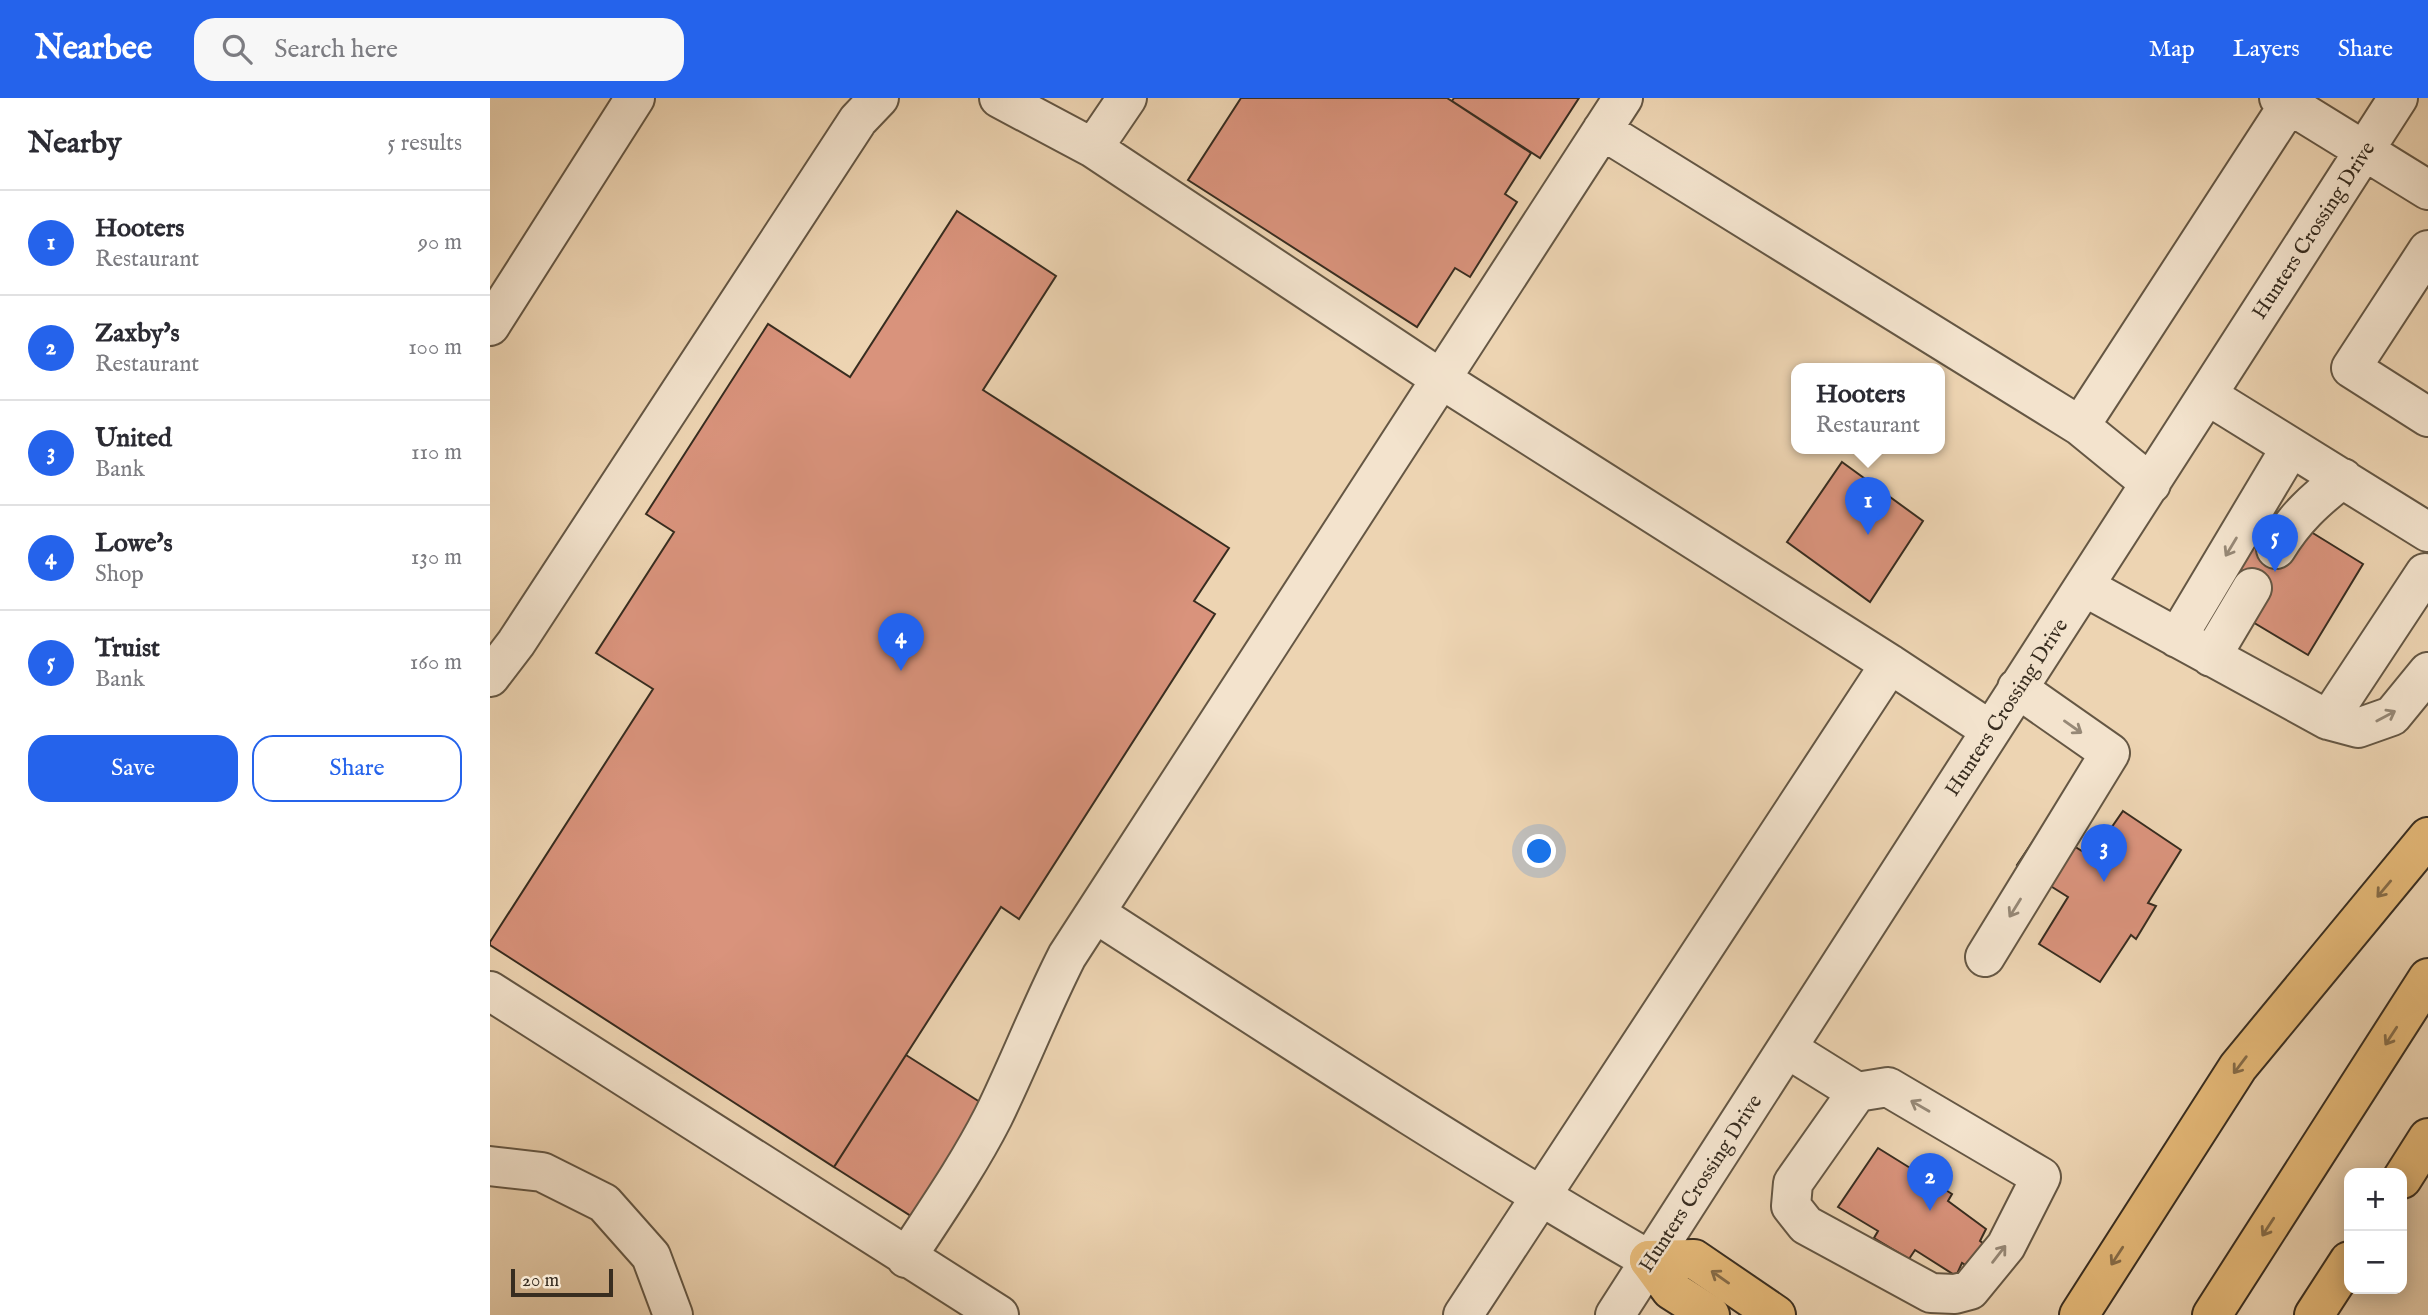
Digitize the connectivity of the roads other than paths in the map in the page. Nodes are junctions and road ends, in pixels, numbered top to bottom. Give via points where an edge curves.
1 (635, 98) edge
2 (879, 98) edge
3 (999, 98) edge
4 (1127, 98) edge
5 (1623, 98) edge
6 (2398, 98) edge
7 (2287, 100) edge
8 (1602, 130) junction
9 (1093, 148) junction
10 (2365, 150) junction
11 (2428, 190) edge
12 (2428, 250) edge
13 (490, 326) edge
14 (1441, 379) junction
15 (2207, 396) junction
16 (2428, 417) edge
17 (2080, 426) junction
18 (2291, 447) junction
19 (2343, 478) junction
20 (2151, 484) junction
21 (2428, 531) edge
22 (2276, 549) dead end
23 (2425, 573) dead end
24 (2085, 587) junction
25 (2252, 588) dead end
26 (2177, 638) junction
27 (2211, 657) junction
28 (1890, 664) junction
29 (2428, 673) edge
30 (490, 677) edge
31 (2017, 688) junction
32 (2328, 720) junction
33 (1990, 730) junction
34 (2428, 837) edge
35 (1095, 913) junction
36 (1985, 957) dead end
37 (2428, 978) edge
38 (490, 991) edge
39 (1787, 1049) junction
40 (1852, 1100) junction
41 (2428, 1138) edge
42 (490, 1166) edge
43 (2407, 1171) edge
44 (1540, 1197) junction
45 (906, 1258) junction
46 (1649, 1260) junction
47 (2344, 1269) edge
48 (673, 1315) edge
49 (999, 1315) edge
50 (1463, 1315) edge
51 (1615, 1315) edge
52 (1710, 1315) edge
53 (1776, 1315) edge
54 (2079, 1315) edge
55 (2212, 1315) edge
56 (2314, 1315) edge

1 - 13 street
2 - 30 street via 858,120 524,632
3 - 9 street
4 - 9 street
5 - 8 street
6 - 10 street, Hunters Crossing Drive
7 - 10 street
7 - 17 street
8 - 14 street
8 - 17 street
9 - 14 street
10 - 11 street
10 - 15 street, Hunters Crossing Drive
12 - 16 street via 2351,368
14 - 28 street
14 - 35 street
15 - 18 street
15 - 20 street, Hunters Crossing Drive
17 - 20 street
18 - 19 street
18 -> 26 street
19 - 21 street
19 - 22 street via 2292,523
20 - 24 street, Hunters Crossing Drive
23 - 32 street
24 - 26 street
24 - 31 street, Hunters Crossing Drive
25 - 27 street
26 - 27 street
27 - 32 street
28 - 33 street
28 - 44 street
32 -> 29 street via 2358,728 2392,716
31 - 33 street, Hunters Crossing Drive
31 -> 36 street via 2110,753
33 - 39 street, Hunters Crossing Drive
34 -> 54 main road via 2238,1067
35 - 44 street
35 - 45 street via 1045,999 993,1116
37 -> 55 main road
38 - 45 street
39 - 40 street
39 - 46 street, Hunters Crossing Drive
40 -> 40 street via 1793,1183 1791,1206 1806,1225 1931,1293 1970,1290 2006,1246 2041,1177 1888,1087
41 - 43 main road
42 - 48 street via 542,1172 604,1203 651,1256
44 - 46 street
44 - 50 street
45 - 49 street
46 - 51 street, Hunters Crossing Drive
46 - 52 main road via 1671,1290
53 -> 46 main road via 1694,1259
47 - 56 main road

